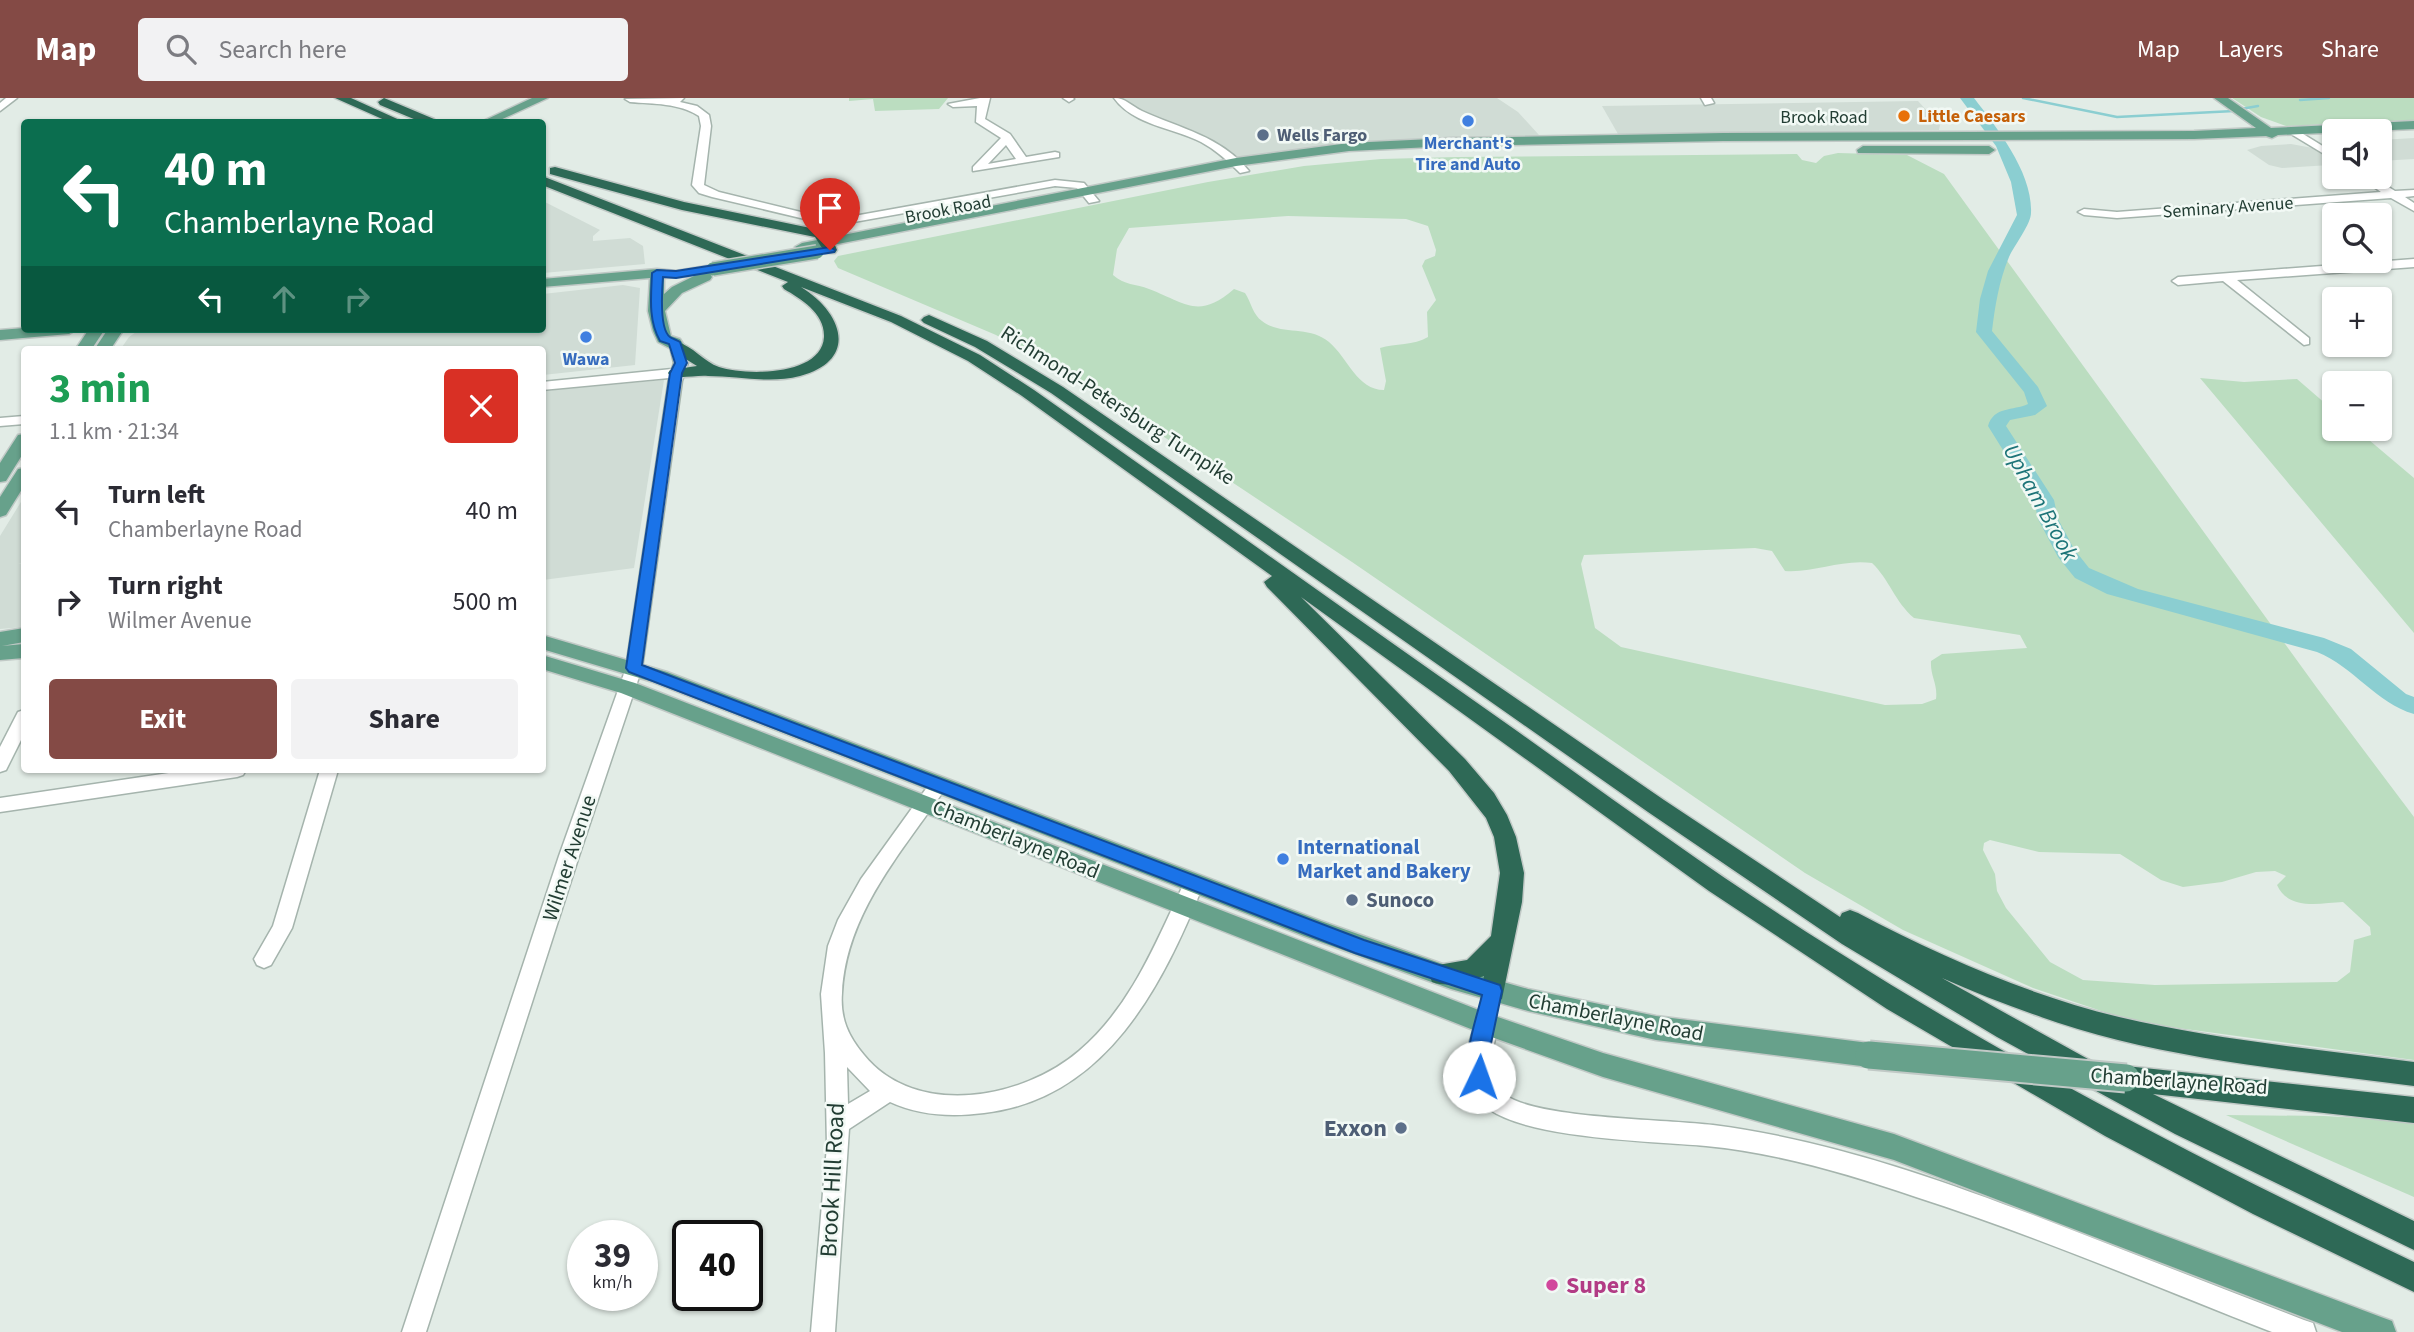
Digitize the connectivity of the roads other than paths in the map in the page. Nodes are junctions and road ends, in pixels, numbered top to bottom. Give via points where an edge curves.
1 (12, 98) edge
2 (341, 98) edge
3 (375, 98) edge
4 (542, 98) edge
5 (557, 98) edge
6 (1119, 98) edge
7 (630, 99) edge
8 (676, 100) edge
9 (984, 100) edge
10 (953, 104) dead end
11 (2231, 106) edge
12 (0, 108) edge
13 (391, 119) edge
14 (423, 119) edge
15 (494, 119) edge
16 (509, 119) edge
17 (2414, 127) edge
18 (2392, 130) edge
19 (2299, 134) junction
20 (2322, 135) edge
21 (2275, 136) junction
22 (1007, 138) junction
23 (2322, 149) edge
24 (1055, 155) dead end
25 (1023, 161) junction
26 (1240, 167) junction
27 (977, 169) junction
28 (547, 172) edge
29 (976, 185) dead end
30 (2384, 189) edge
31 (2414, 194) edge
32 (2394, 195) junction
33 (1089, 196) junction
34 (2414, 208) edge
35 (2084, 212) dead end
36 (820, 249) junction
37 (2414, 263) edge
38 (759, 265) junction
39 (711, 269) junction
40 (657, 273) junction
41 (2225, 277) junction
42 (2178, 281) dead end
43 (546, 283) edge
44 (656, 311) junction
45 (21, 325) edge
46 (0, 327) edge
47 (23, 333) edge
48 (0, 335) edge
49 (2304, 341) dead end
50 (670, 343) junction
51 (717, 371) junction
52 (676, 373) junction
53 (546, 386) edge
54 (21, 420) edge
55 (0, 422) edge
56 (21, 444) edge
57 (0, 477) edge
58 (21, 477) edge
59 (0, 512) edge
60 (1200, 514) junction
61 (21, 636) edge
62 (0, 639) edge
63 (546, 644) edge
64 (21, 650) edge
65 (0, 653) edge
66 (546, 663) edge
67 (631, 678) junction
68 (21, 723) edge
69 (2, 758) edge
70 (217, 773) edge
71 (328, 773) edge
72 (1616, 779) junction
73 (932, 794) junction
74 (0, 805) edge
75 (1194, 883) junction
76 (1185, 906) junction
77 (1503, 938) junction
78 (264, 959) dead end
79 (1441, 974) junction
80 (1493, 991) junction
81 (1486, 1024) junction
82 (834, 1028) junction
83 (2414, 1074) edge
84 (2126, 1078) joint
85 (2186, 1083) junction
86 (889, 1091) junction
87 (2414, 1100) edge
88 (2414, 1110) edge
89 (838, 1123) junction
90 (2414, 1236) edge
91 (2414, 1277) edge
92 (414, 1332) edge
93 (822, 1332) edge
94 (2304, 1332) edge
95 (2381, 1332) edge

1 - 12 street
2 - 13 highway
3 - 14 highway
4 - 15 main road
5 - 16 main road
6 - 26 street via 1135,112 1212,141
7 - 8 street
8 - 33 street via 704,115 699,188 808,217 871,217 1055,183 1080,185
9 - 10 street
9 - 22 street via 980,120
11 - 21 main road
17 - 18 main road, Brook Road
17 - 19 main road, Brook Road
19 - 20 main road, Brook Road
19 - 21 main road, Brook Road
19 - 23 street
21 - 26 main road, Brook Road via 2020,150 1392,155
21 - 26 main road, Brook Road via 1429,143 1323,150
22 - 25 street
22 - 27 street
24 - 25 street
25 - 27 street
26 - 33 main road, Brook Road
27 - 29 street
28 - 36 highway via 820,234
28 - 38 highway, Richmond-Petersburg Turnpike
28 - 72 highway, Richmond-Petersburg Turnpike via 885,300 1003,357 1198,486
30 - 32 street
31 - 32 street, Seminary Avenue
32 - 34 street
32 - 35 street, Seminary Avenue via 2117,215
33 - 36 main road, Brook Road
33 - 36 main road, Brook Road via 865,244
36 - 39 main road, bridge
36 - 39 main road, Brook Road
37 - 41 street
38 - 51 highway via 826,315 833,331 830,347 814,363 790,373 749,377
38 - 60 highway, Richmond-Petersburg Turnpike via 896,319 974,358
39 - 40 main road, Brook Road
39 - 44 main road
40 - 43 main road, Brook Road
40 - 44 main road, Wilmer Avenue
41 - 42 street
41 - 49 street
44 - 50 main road, Wilmer Avenue
45 - 46 main road
47 - 48 main road
50 - 51 highway
50 - 52 street, Wilmer Avenue via 663,346
51 - 52 highway
52 - 53 street
52 - 67 street, Wilmer Avenue
54 - 55 street
56 - 57 main road
58 - 59 main road
60 - 77 highway via 1300,606 1486,799 1505,837 1512,873
60 - 91 highway via 1700,872 1865,982 2100,1119
61 - 62 main road
63 - 67 main road, Chamberlayne Road
64 - 65 main road
66 - 67 main road, Chamberlayne Road
67 - 73 main road, Chamberlayne Road
67 - 92 street, Wilmer Avenue
68 - 69 street
70 - 74 street
71 - 78 street via 282,928
72 - 83 highway via 1870,932 1989,987 2085,1019 2156,1036
72 - 90 highway via 1851,937 1985,1017 2185,1125
73 - 75 main road, Chamberlayne Road
73 - 76 main road, Chamberlayne Road
73 - 82 street, Brook Hill Road via 845,926 833,970
75 - 76 street
75 - 79 main road, Chamberlayne Road
76 - 81 main road, Chamberlayne Road
76 - 86 street via 1130,1009 1105,1040 1058,1079 983,1102 937,1105
77 - 79 highway via 1480,967
77 - 80 highway
79 - 80 main road, Chamberlayne Road
80 - 81 main road
80 - 84 main road, Chamberlayne Road, bridge via 1656,1028 1869,1055
81 - 94 street via 1478,1062 1482,1084 1495,1101 1524,1116 1713,1136 1854,1165 1975,1204
81 - 95 main road, Chamberlayne Road via 1660,1082 1894,1147
82 - 86 street via 859,1065
82 - 89 street, Brook Hill Road
84 - 85 highway
85 - 87 main road, Chamberlayne Road
85 - 88 highway
86 - 89 street
89 - 93 street, Brook Hill Road

